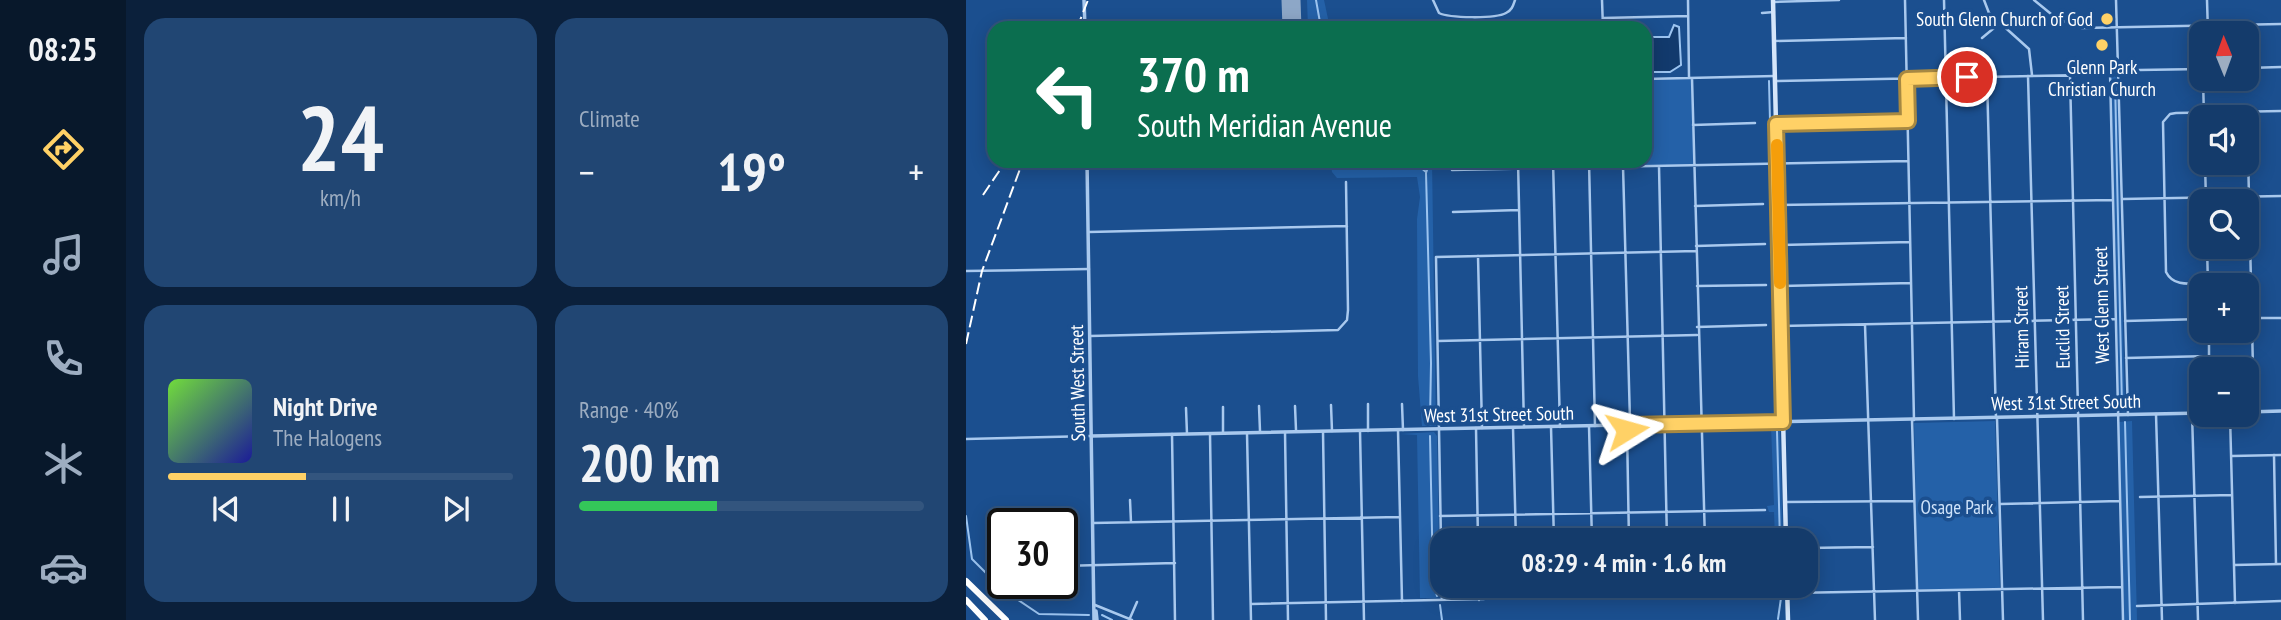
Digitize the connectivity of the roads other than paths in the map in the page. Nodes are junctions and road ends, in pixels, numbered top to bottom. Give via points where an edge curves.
1 (1084, 0) edge
2 (1433, 0) edge
3 (1515, 0) edge
4 (1602, 0) edge
5 (1688, 0) edge
6 (1839, 0) edge
7 (1905, 0) edge
8 (1944, 0) edge
9 (1984, 0) edge
10 (2034, 0) edge
11 (2116, 0) edge
12 (2207, 0) edge
13 (1773, 1) edge
14 (1774, 12) junction
15 (1762, 13) dead end
16 (1688, 16) junction
17 (1603, 18) joint
18 (1085, 21) edge
19 (2208, 21) edge
20 (2000, 23) junction
21 (2281, 24) edge
22 (2259, 25) edge
23 (2189, 26) edge
24 (2116, 28) junction
25 (1906, 38) junction
26 (1982, 38) dead end
27 (1774, 41) junction
28 (2281, 67) edge
29 (2259, 68) edge
30 (2189, 69) edge
31 (2117, 71) junction
32 (2110, 72) junction
33 (2070, 75) junction
34 (2030, 76) junction
35 (1987, 77) junction
36 (1691, 78) junction
37 (1946, 78) junction
38 (1652, 79) edge
39 (1775, 79) junction
40 (1907, 79) junction
41 (2259, 111) edge
42 (2281, 111) edge
43 (2189, 113) edge
44 (1908, 121) junction
45 (1755, 123) dead end
46 (1776, 124) junction
47 (1693, 125) junction
48 (1908, 161) junction
49 (1777, 164) junction
50 (1694, 165) junction
51 (1652, 166) edge
52 (1659, 166) junction
53 (1087, 168) edge
54 (1553, 168) joint
55 (1589, 168) edge
56 (1623, 168) edge
57 (1518, 169) junction
58 (1452, 170) dead end
59 (1346, 182) dead end
60 (2281, 196) edge
61 (2259, 197) edge
62 (2163, 198) junction
63 (2123, 199) junction
64 (2189, 199) edge
65 (2113, 200) junction
66 (2073, 201) junction
67 (1910, 202) junction
68 (2032, 202) junction
69 (1990, 203) junction
70 (1763, 204) dead end
71 (1949, 204) junction
72 (1778, 205) junction
73 (1695, 206) junction
74 (1519, 211) junction
75 (1452, 212) dead end
76 (1347, 226) junction
77 (1089, 232) junction
78 (1910, 242) junction
79 (1765, 244) dead end
80 (1779, 245) junction
81 (1696, 248) junction
82 (1661, 252) junction
83 (1626, 253) junction
84 (1556, 254) junction
85 (1591, 254) junction
86 (1520, 255) junction
87 (1478, 256) junction
88 (1089, 269) junction
89 (966, 271) edge
90 (1911, 283) junction
91 (2189, 283) edge
92 (1766, 285) dead end
93 (1697, 286) junction
94 (1780, 286) junction
95 (2259, 318) edge
96 (2281, 318) edge
97 (2115, 319) junction
98 (2189, 319) edge
99 (2075, 320) junction
100 (2035, 321) junction
101 (2125, 321) junction
102 (1993, 322) junction
103 (1912, 323) junction
104 (1952, 323) junction
105 (1866, 324) junction
106 (1766, 326) dead end
107 (1781, 326) junction
108 (1697, 327) junction
109 (1698, 335) junction
110 (1090, 336) junction
111 (1663, 336) junction
112 (1592, 337) junction
113 (1628, 337) junction
114 (1558, 338) junction
115 (1522, 339) junction
116 (1480, 340) junction
117 (1438, 341) junction
118 (2209, 343) edge
119 (2209, 356) joint
120 (2126, 358) junction
121 (1368, 404) dead end
122 (1402, 404) dead end
123 (1331, 405) dead end
124 (1259, 406) dead end
125 (1295, 406) dead end
126 (1223, 407) dead end
127 (1186, 408) dead end
128 (2281, 411) edge
129 (2259, 412) edge
130 (2189, 413) edge
131 (2156, 414) junction
132 (2117, 415) junction
133 (2128, 415) junction
134 (2077, 416) junction
135 (2037, 417) junction
136 (1996, 418) junction
137 (1954, 419) junction
138 (1913, 420) junction
139 (1868, 421) junction
140 (1783, 422) junction
141 (1700, 424) junction
142 (1629, 425) junction
143 (1665, 425) junction
144 (1589, 426) junction
145 (1595, 426) junction
146 (1551, 427) junction
147 (1560, 427) junction
148 (2192, 427) edge
149 (2230, 427) edge
150 (1476, 428) junction
151 (1482, 428) junction
152 (1513, 428) junction
153 (1524, 428) junction
154 (1439, 429) junction
155 (1401, 430) junction
156 (1332, 431) junction
157 (1360, 431) junction
158 (1368, 431) junction
159 (1285, 432) junction
160 (1296, 432) junction
161 (1322, 432) junction
162 (1210, 433) junction
163 (1223, 433) junction
164 (1247, 433) junction
165 (1260, 433) junction
166 (1172, 434) junction
167 (1187, 434) junction
168 (1092, 436) junction
169 (966, 439) edge
170 (2274, 455) junction
171 (2281, 455) edge
172 (2231, 456) junction
173 (2232, 495) junction
174 (2194, 496) junction
175 (2140, 497) dead end
176 (2158, 497) junction
177 (1130, 500) dead end
178 (1914, 501) junction
179 (2119, 501) junction
180 (1785, 502) junction
181 (1871, 502) junction
182 (2079, 502) junction
183 (2039, 503) junction
184 (2000, 504) junction
185 (1765, 510) dead end
186 (1704, 511) junction
187 (1666, 512) junction
188 (1591, 513) junction
189 (1628, 513) junction
190 (1553, 514) junction
191 (1478, 515) junction
192 (1515, 515) junction
193 (1440, 516) junction
194 (1362, 517) junction
195 (1400, 517) junction
196 (1324, 518) junction
197 (1287, 519) junction
198 (1212, 520) junction
199 (1249, 520) junction
200 (1174, 521) junction
201 (1131, 522) junction
202 (1093, 523) junction
203 (1478, 528) edge
204 (1516, 528) edge
205 (1553, 528) edge
206 (1592, 528) edge
207 (1629, 528) edge
208 (1667, 528) edge
209 (1704, 528) edge
210 (1786, 528) edge
211 (1872, 547) junction
212 (1818, 548) edge
213 (1175, 563) junction
214 (1094, 564) junction
215 (2279, 564) edge
216 (1078, 565) edge
217 (2234, 565) junction
218 (968, 584) edge
219 (2122, 587) junction
220 (2082, 588) junction
221 (2002, 589) junction
222 (2042, 589) junction
223 (1959, 590) junction
224 (1917, 591) junction
225 (1874, 592) junction
226 (1818, 593) edge
227 (1482, 598) edge
228 (1788, 598) edge
229 (1442, 600) junction
230 (1402, 601) junction
231 (2281, 601) edge
232 (1137, 602) dead end
233 (1364, 602) junction
234 (968, 603) edge
235 (1289, 603) junction
236 (1326, 603) junction
237 (2198, 603) junction
238 (2235, 603) junction
239 (1251, 604) junction
240 (2161, 604) junction
241 (1095, 606) junction
242 (2137, 606) dead end
243 (993, 608) junction
244 (985, 619) edge
245 (1006, 620) edge
246 (1014, 620) edge
247 (1095, 620) edge
248 (1131, 620) edge
249 (1175, 620) edge
250 (1213, 620) edge
251 (1251, 620) edge
252 (1288, 620) edge
253 (1326, 620) edge
254 (1364, 620) edge
255 (1788, 620) edge
256 (1875, 620) edge
257 (1918, 620) edge
258 (1960, 620) edge
259 (2003, 620) edge
260 (2043, 620) edge
261 (2083, 620) edge
262 (2123, 620) edge
263 (2162, 620) edge
264 (2198, 620) edge

1 - 18 street
2 - 3 street via 1439,13 1452,17 1501,15 1512,9
4 - 17 street
5 - 16 street
6 - 13 street
7 - 25 street
8 - 37 street
9 - 20 street, Hiram Street
10 - 24 street via 2075,26
11 - 24 street
12 - 19 street
13 - 14 main road
14 - 15 street
14 - 27 main road
16 - 17 street
16 - 36 street
20 - 26 street
20 - 34 street, Hiram Street via 2029,48
21 - 22 street
23 - 24 street
24 - 31 street
25 - 27 street
25 - 40 street
27 - 39 main road
28 - 29 street
30 - 31 street
31 - 32 street
31 - 63 street
32 - 33 street
32 - 65 street, West Glenn Street
33 - 34 street
33 - 66 street, Euclid Street
34 - 35 street
34 - 68 street, Hiram Street
35 - 37 street
35 - 69 street
36 - 38 street
36 - 39 street
36 - 47 street
37 - 40 street
37 - 71 street
39 - 40 street
39 - 46 main road
40 - 44 street
41 - 42 street
43 - 62 street via 2167,117 2162,125
44 - 46 street
44 - 48 street
45 - 47 street
46 - 49 main road
47 - 50 street
48 - 49 street
48 - 67 street
49 - 50 street
49 - 72 main road
50 - 52 street
50 - 73 street
51 - 52 street
52 - 82 street
53 - 77 street, South West Street
54 - 57 street
54 - 84 street
55 - 85 street
56 - 83 street
57 - 58 street
57 - 74 street
59 - 76 street
60 - 61 street
62 - 63 street
62 - 64 street
62 - 91 street via 2165,267 2169,278
63 - 101 street
65 - 66 street
65 - 97 street, West Glenn Street
66 - 68 street
66 - 99 street, Euclid Street
67 - 71 street
67 - 72 street
67 - 78 street
68 - 69 street
68 - 100 street, Hiram Street
69 - 71 street
69 - 102 street
70 - 73 street
71 - 104 street
72 - 80 main road
73 - 81 street
74 - 75 street
74 - 86 street
76 - 77 street
76 - 110 street via 1348,320 1338,330
77 - 88 street, South West Street
78 - 80 street
78 - 90 street
79 - 81 street
80 - 94 main road
81 - 82 street
81 - 93 street
82 - 83 street
82 - 111 street
83 - 85 street
83 - 113 street
84 - 85 street
84 - 86 street
84 - 114 street
85 - 112 street
86 - 87 street
86 - 115 street
87 - 116 street
87 - 117 street via 1436,257
88 - 89 street
88 - 110 street, South West Street
90 - 94 street
90 - 103 street
92 - 93 street
93 - 108 street
94 - 107 main road
95 - 96 street
97 - 99 street
97 - 132 street, West Glenn Street
98 - 101 street
99 - 100 street
99 - 134 street, Euclid Street
100 - 102 street
100 - 135 street, Hiram Street
101 - 120 street
102 - 104 street
102 - 136 street
103 - 104 street
103 - 105 street
103 - 138 street
104 - 137 street
105 - 107 street
105 - 139 street
106 - 108 street
107 - 140 main road
108 - 109 street
109 - 111 street
109 - 141 street
110 - 168 street, South West Street
111 - 113 street
111 - 143 street
112 - 113 street
112 - 114 street
112 - 145 street
113 - 142 street
114 - 115 street
114 - 147 street
115 - 116 street
115 - 153 street
116 - 117 street
116 - 151 street
117 - 154 street
118 - 119 street
119 - 120 street
120 - 133 street
121 - 158 street
122 - 155 street
123 - 156 street
124 - 165 street
125 - 160 street
126 - 163 street
127 - 167 street
128 - 129 street
130 - 131 street, West 31st Street South
131 - 133 street, West 31st Street South
131 - 176 street
132 - 133 street, West 31st Street South
132 - 134 street, West 31st Street South
132 - 179 street, West Glenn Street
134 - 135 street, West 31st Street South
134 - 182 street, Euclid Street
135 - 136 street, West 31st Street South
135 - 183 street, Hiram Street
136 - 137 street, West 31st Street South
136 - 184 street
137 - 138 street, West 31st Street South
138 - 139 street, West 31st Street South
138 - 178 street
139 - 140 street, West 31st Street South
139 - 181 street
140 - 141 street, West 31st Street South
140 - 180 main road
141 - 143 street, West 31st Street South
141 - 186 street
142 - 143 street, West 31st Street South
142 - 145 street, West 31st Street South
142 - 189 street
143 - 187 street
144 - 145 street, West 31st Street South
144 - 147 street, West 31st Street South
144 - 188 street
146 - 147 street, West 31st Street South
146 - 153 street, West 31st Street South
146 - 190 street
148 - 174 street
149 - 172 street
150 - 151 street, West 31st Street South
150 - 154 street, West 31st Street South
150 - 191 street
151 - 152 street, West 31st Street South
152 - 153 street, West 31st Street South
152 - 192 street
154 - 155 street, West 31st Street South
154 - 193 street
155 - 158 street, West 31st Street South
155 - 195 street
156 - 157 street, West 31st Street South
156 - 161 street, West 31st Street South
157 - 158 street, West 31st Street South
157 - 194 street
159 - 160 street, West 31st Street South
159 - 165 street, West 31st Street South
159 - 197 street
160 - 161 street, West 31st Street South
161 - 196 street
162 - 163 street, West 31st Street South
162 - 167 street, West 31st Street South
162 - 198 street
163 - 164 street, West 31st Street South
164 - 165 street, West 31st Street South
164 - 199 street
166 - 167 street, West 31st Street South
166 - 168 street, West 31st Street South
166 - 200 street
168 - 169 street, West 31st Street South
168 - 202 street, South West Street
170 - 171 street
170 - 172 street
170 - 215 street
172 - 173 street
173 - 174 street
173 - 217 street
174 - 176 street
174 - 237 street
175 - 176 street
176 - 240 street
177 - 201 street
178 - 181 street
178 - 224 street
179 - 182 street
179 - 219 street, West Glenn Street
180 - 181 street
180 - 210 main road
181 - 211 street
182 - 183 street
182 - 220 street, Euclid Street
183 - 184 street
183 - 222 street, Hiram Street
184 - 221 street
185 - 186 street
186 - 187 street
186 - 209 street
187 - 189 street
187 - 208 street
188 - 189 street
188 - 190 street
188 - 206 street
189 - 207 street
190 - 192 street
190 - 205 street
191 - 192 street
191 - 193 street
191 - 203 street
192 - 204 street
193 - 229 street
194 - 195 street
194 - 196 street
194 - 233 street
195 - 230 street
196 - 197 street
196 - 236 street
197 - 199 street
197 - 235 street
198 - 199 street
198 - 200 street
198 - 250 street
199 - 239 street
200 - 201 street
200 - 213 street
201 - 202 street
202 - 214 street, South West Street
211 - 212 street
211 - 225 street
213 - 214 street
213 - 249 street
214 - 216 street
214 - 241 street, South West Street
215 - 217 street
217 - 238 street
218 - 243 highway
219 - 220 street
219 - 262 street, West Glenn Street
220 - 222 street
220 - 261 street, Euclid Street
221 - 222 street
221 - 223 street
221 - 259 street
222 - 260 street, Hiram Street
223 - 224 street
223 - 258 street
224 - 225 street
224 - 257 street
225 - 226 street
225 - 256 street
227 - 229 street
228 - 255 main road
229 - 230 street
230 - 233 street
231 - 238 street
232 - 248 street
233 - 236 street
233 - 254 street
234 - 244 highway
235 - 236 street
235 - 239 street
235 - 252 street
236 - 253 street
237 - 238 street
237 - 240 street
237 - 264 street
239 - 251 street
240 - 242 street
240 - 263 street
241 - 247 street, South West Street
241 - 248 street
243 - 245 highway
243 - 246 highway

